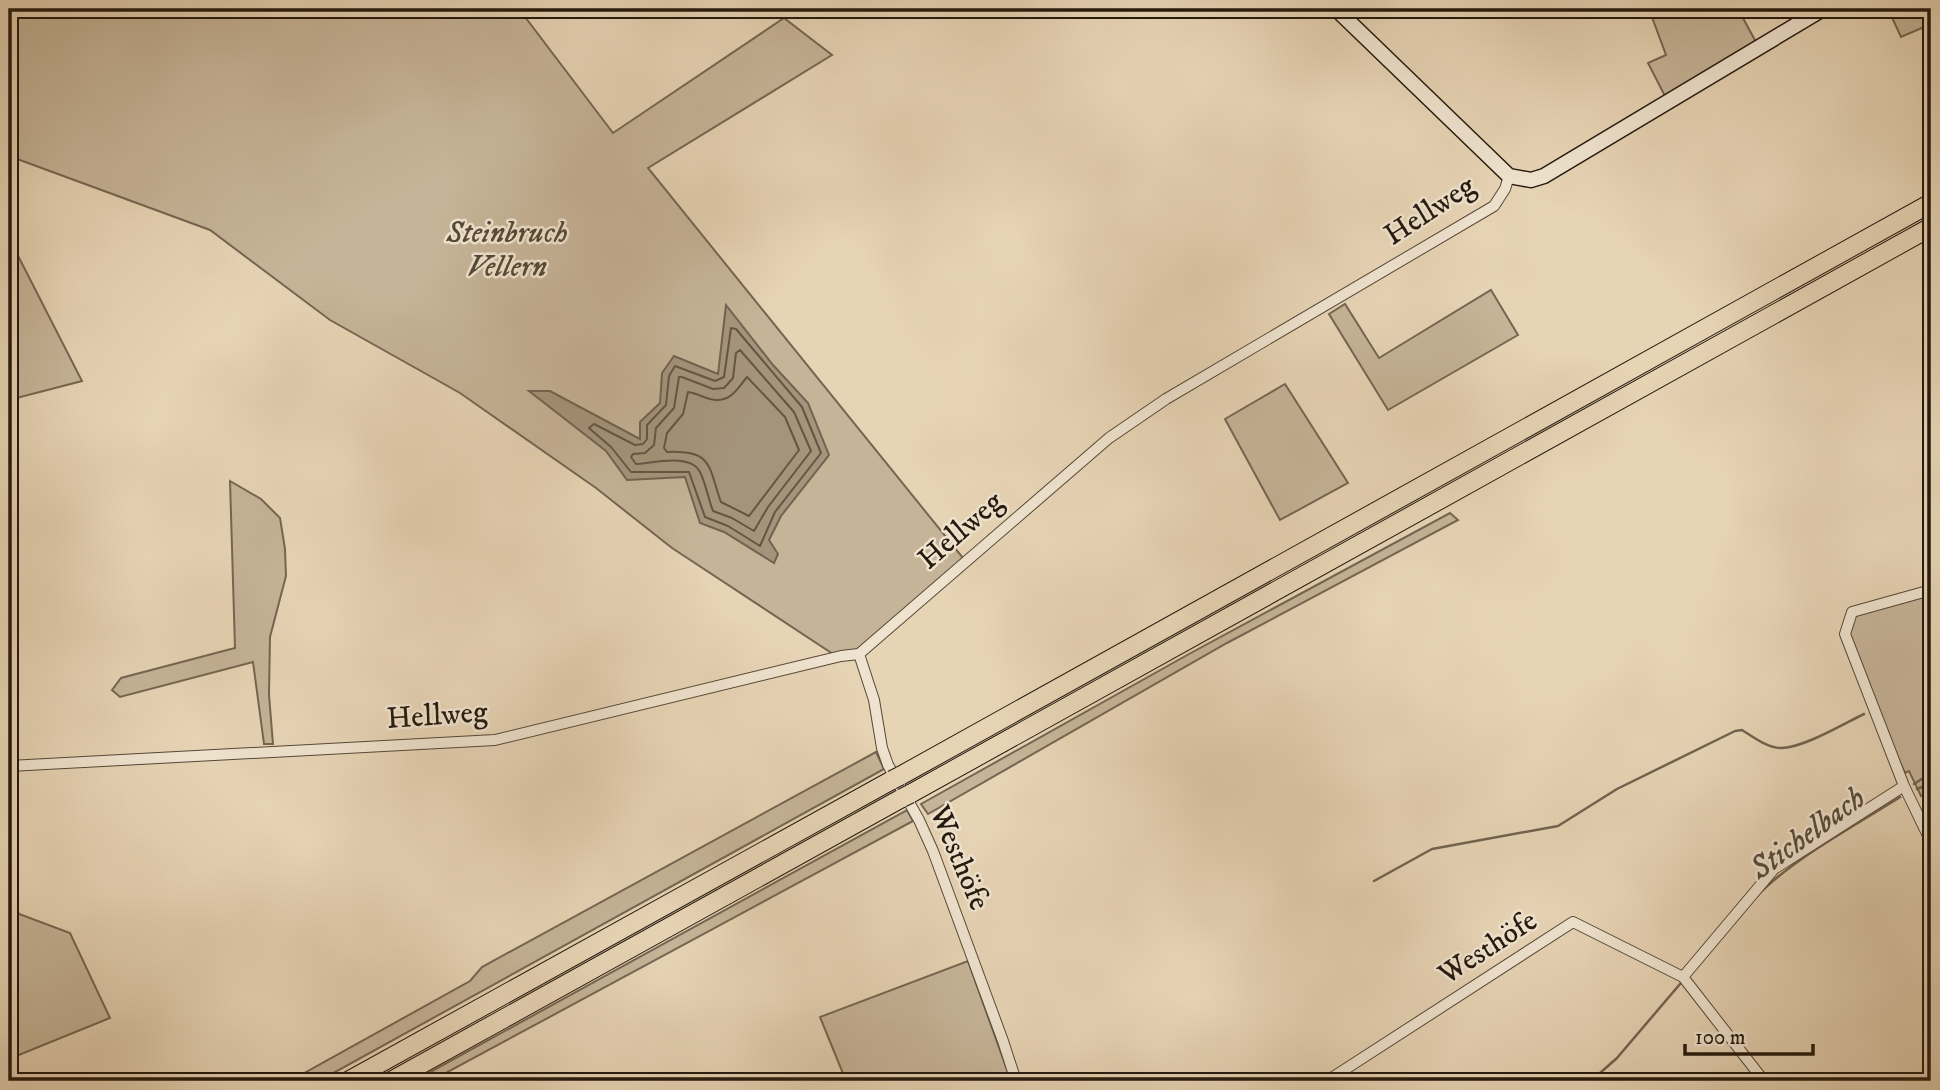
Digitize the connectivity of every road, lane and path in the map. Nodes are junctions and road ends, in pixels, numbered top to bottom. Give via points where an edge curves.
1 (1336, 9) edge
2 (1823, 9) edge
3 (1509, 176) junction
4 (1931, 203) edge
5 (1931, 227) edge
6 (1931, 590) edge
7 (859, 654) junction
8 (9, 766) edge
9 (1905, 786) junction
10 (1931, 842) edge
11 (1683, 977) junction
12 (348, 1081) edge
13 (391, 1081) edge
14 (1016, 1081) edge
15 (1326, 1081) edge
16 (1764, 1081) edge

1 - 3 main road
2 - 3 main road, Hellweg via 1544,176 1531,180
3 - 7 street, Hellweg via 1494,206 1166,399 1108,438
4 - 12 highway
5 - 13 highway
6 - 9 street via 1852,612 1845,634
7 - 8 street, Hellweg via 495,740
7 - 14 street, Westhöfe via 888,765 933,851
9 - 10 street
9 - 11 street via 1774,869
11 - 15 street, Westhöfe via 1573,922
11 - 16 street

